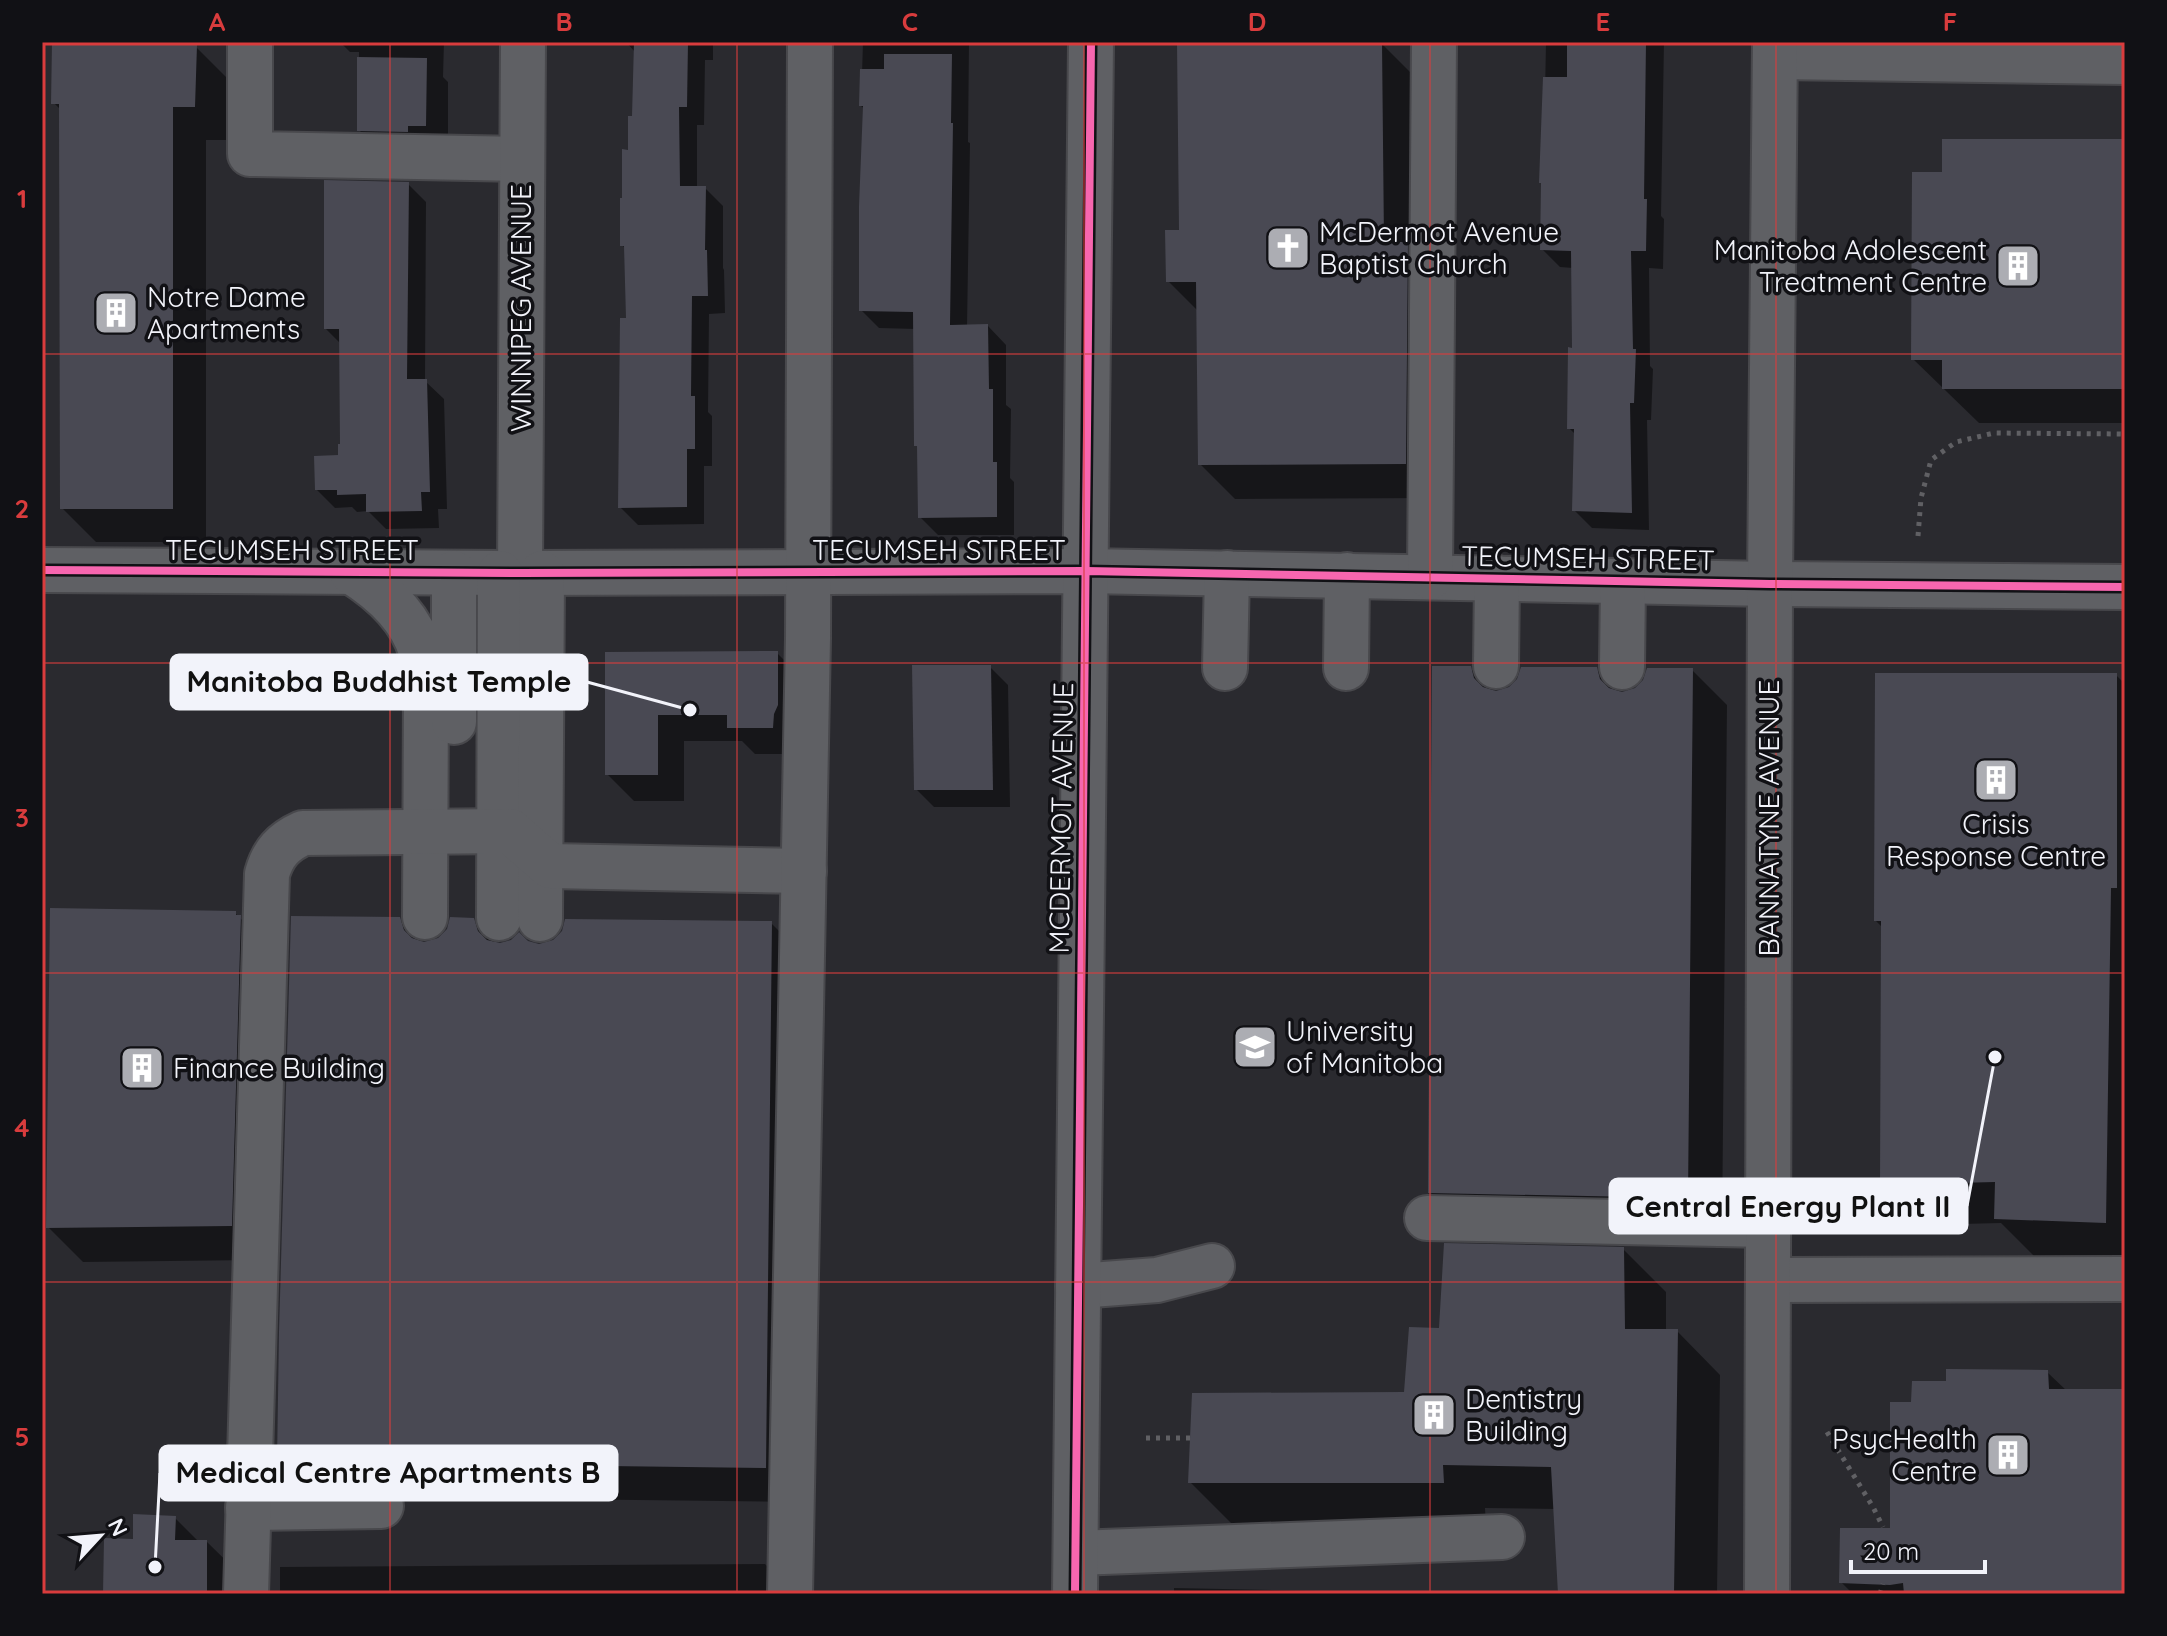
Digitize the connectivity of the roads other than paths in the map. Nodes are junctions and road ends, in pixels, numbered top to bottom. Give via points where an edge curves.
1 (250, 42) edge
2 (523, 42) edge
3 (810, 42) edge
4 (1091, 42) edge
5 (1434, 42) edge
6 (1775, 49) edge
7 (2125, 62) edge
8 (522, 159) junction
9 (42, 570) edge
10 (1086, 571) junction
11 (352, 572) junction
12 (454, 573) junction
13 (521, 573) junction
14 (809, 573) junction
15 (1227, 573) junction
16 (1347, 575) junction
17 (1430, 577) junction
18 (1497, 578) junction
19 (1623, 581) junction
20 (1770, 584) junction
21 (2125, 587) edge
22 (1496, 666) dead end
23 (1622, 667) dead end
24 (1225, 668) dead end
25 (1346, 668) dead end
26 (500, 831) junction
27 (440, 832) junction
28 (541, 858) junction
29 (804, 871) junction
30 (439, 917) dead end
31 (1427, 1218) dead end
32 (1767, 1225) junction
33 (1212, 1266) dead end
34 (2125, 1279) edge
35 (1768, 1280) junction
36 (1078, 1286) junction
37 (381, 1506) dead end
38 (248, 1508) junction
39 (1502, 1537) dead end
40 (1076, 1574) edge
41 (246, 1594) edge
42 (790, 1594) edge
43 (1767, 1594) edge

1 - 8 street via 250,154
2 - 8 street, WINNIPEG AVENUE
3 - 14 street
4 - 10 street, MCDERMOT AVENUE
5 - 17 street
6 - 7 street
6 - 20 street, BANNATYNE AVENUE
8 - 13 street, WINNIPEG AVENUE
9 - 11 street, TECUMSEH STREET
10 - 14 street, TECUMSEH STREET
10 - 15 street, TECUMSEH STREET
10 - 36 street, MCDERMOT AVENUE
11 - 12 street, TECUMSEH STREET
11 - 27 street via 396,608 422,654
12 - 13 street, TECUMSEH STREET
12 - 27 street
13 - 14 street, TECUMSEH STREET
13 - 26 street
13 - 28 street
14 - 29 street
15 - 16 street, TECUMSEH STREET
15 - 24 street
16 - 17 street, TECUMSEH STREET
16 - 25 street
17 - 18 street, TECUMSEH STREET
18 - 19 street, TECUMSEH STREET
18 - 22 street
19 - 20 street, TECUMSEH STREET
19 - 23 street
20 - 21 street, TECUMSEH STREET
20 - 32 street, BANNATYNE AVENUE
26 - 27 street
26 - 28 street via 510,831
26 - 28 street via 519,918
27 - 30 street
27 - 38 street via 303,833 287,840 272,857 267,874
28 - 29 street via 550,866
29 - 42 street
31 - 32 street
32 - 35 street, BANNATYNE AVENUE
33 - 36 street via 1157,1280
34 - 35 street
35 - 43 street, BANNATYNE AVENUE
36 - 40 street, MCDERMOT AVENUE
37 - 38 street
38 - 41 street
39 - 40 street

